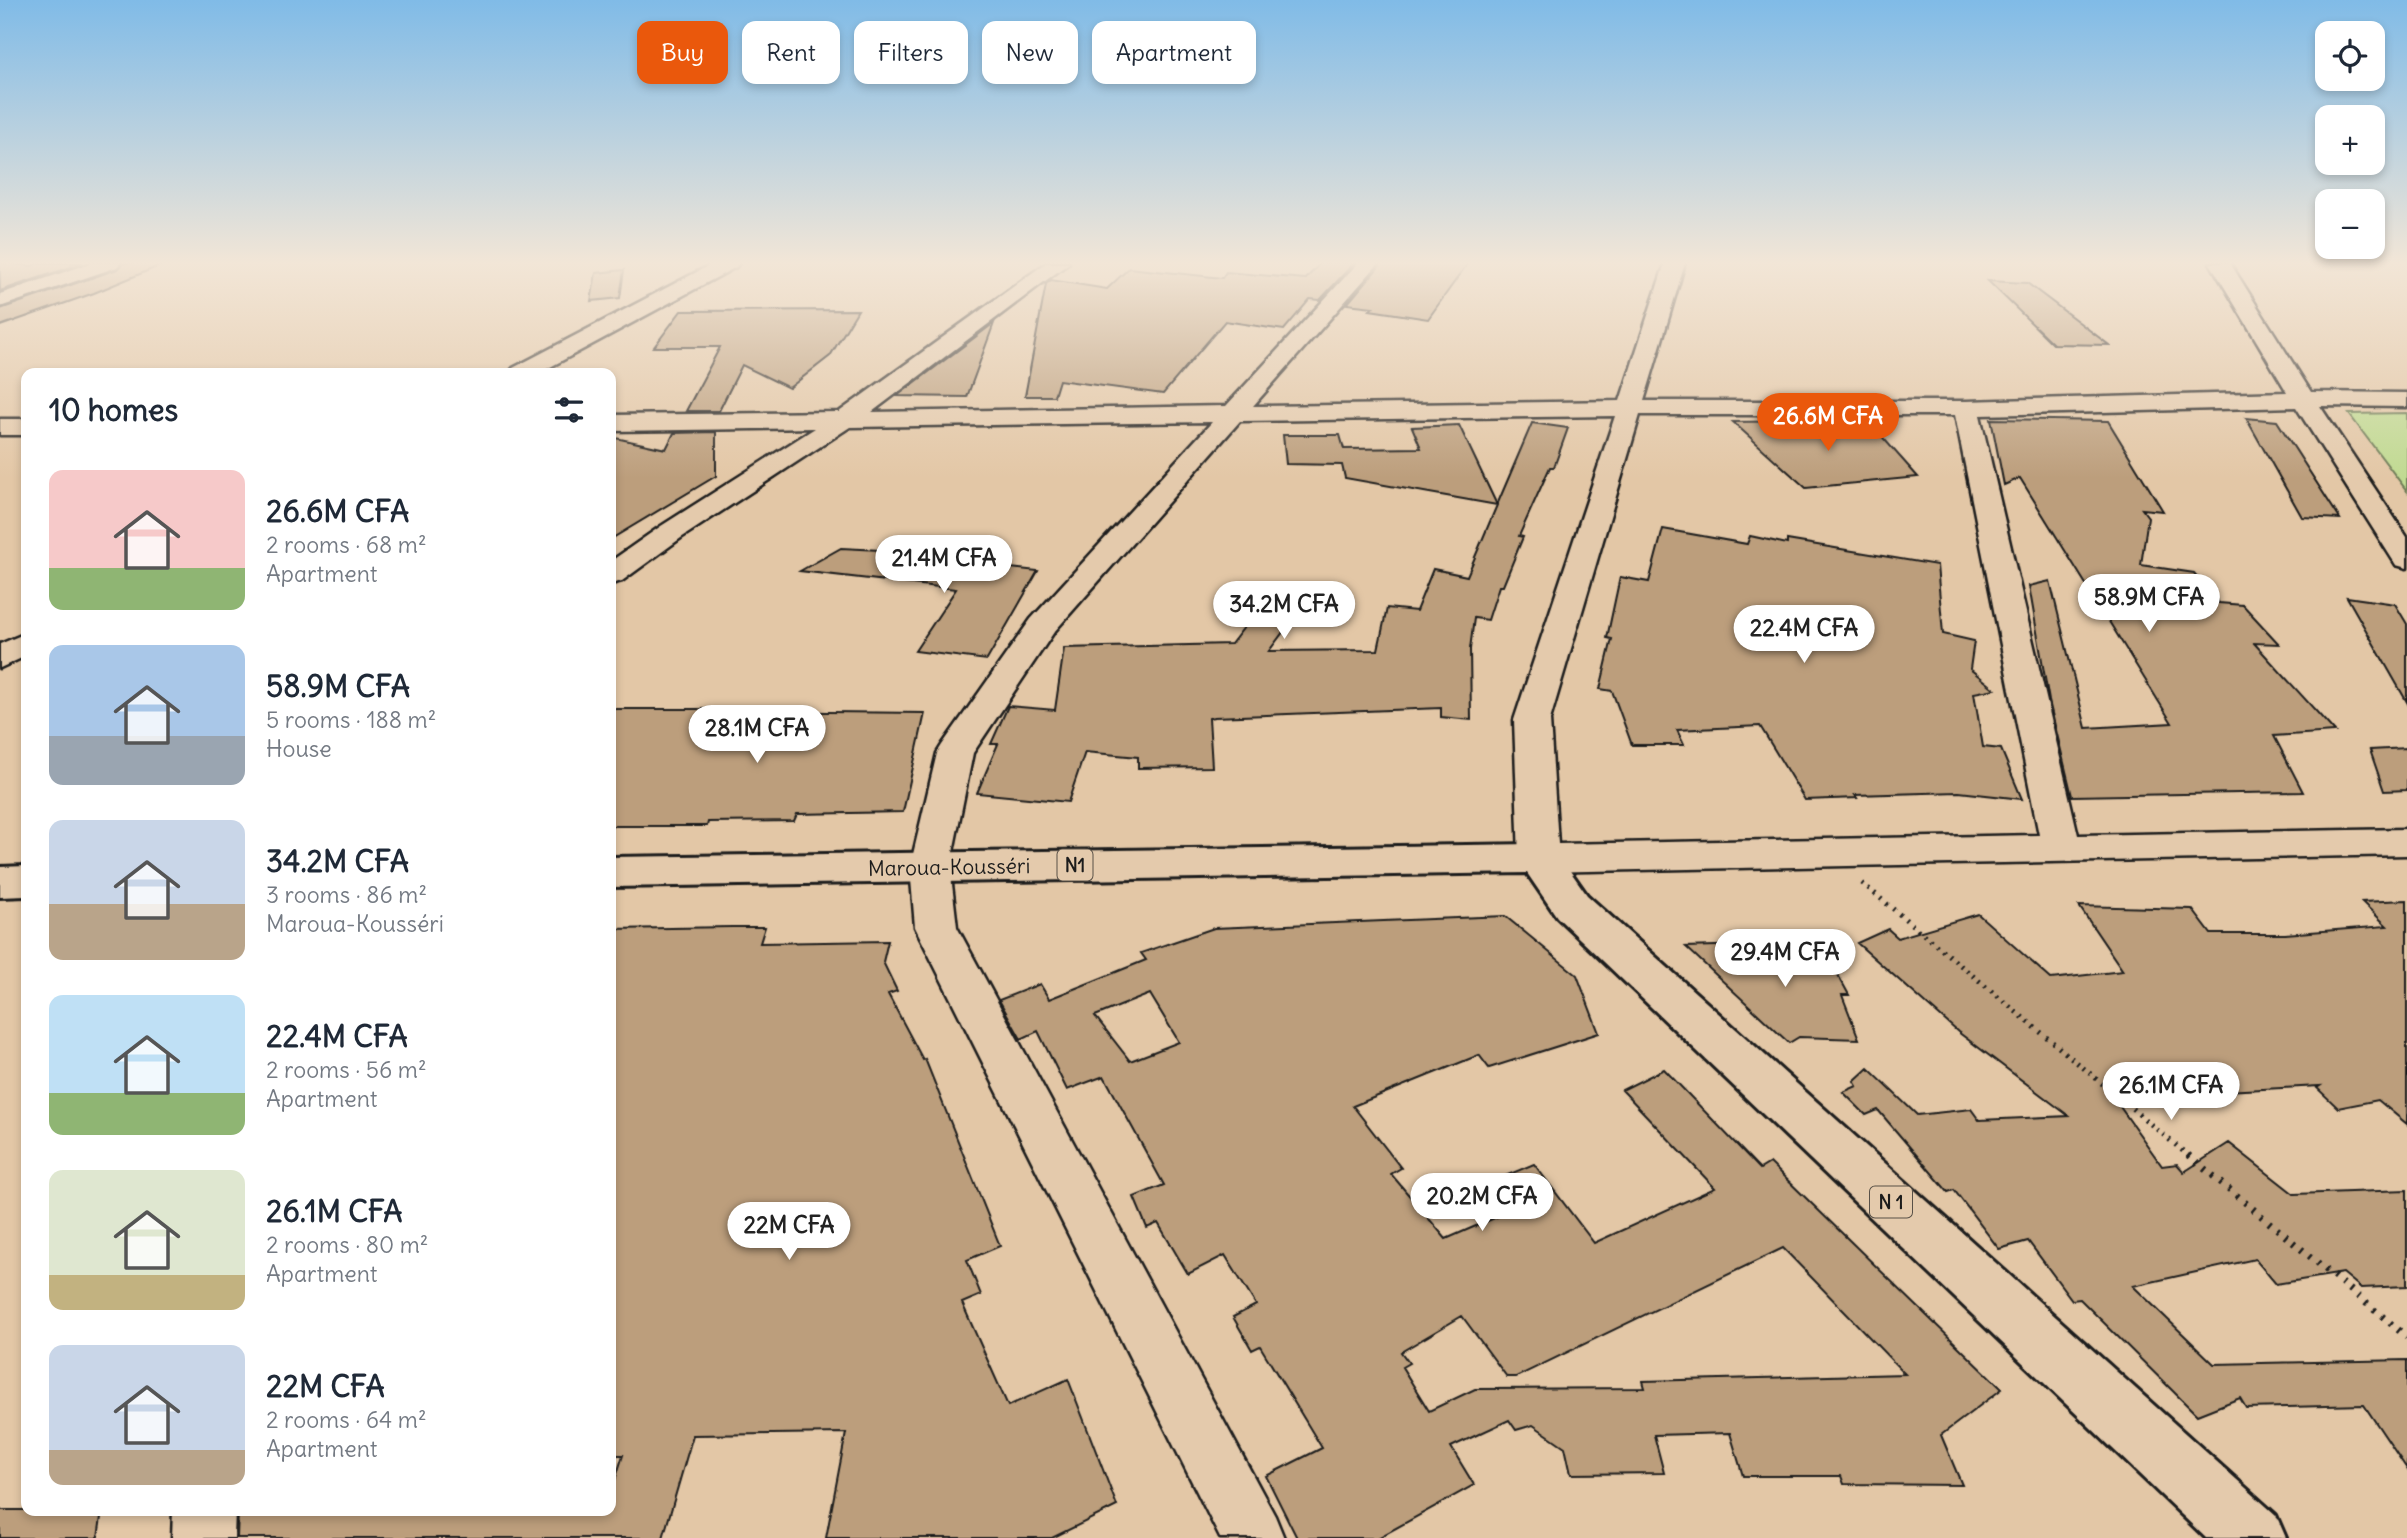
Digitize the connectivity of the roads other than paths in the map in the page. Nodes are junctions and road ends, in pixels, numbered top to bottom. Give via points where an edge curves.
1 (593, 335) edge
2 (961, 335) edge
3 (1304, 335) edge
4 (1653, 335) edge
5 (2263, 335) edge
6 (530, 368) edge
7 (2303, 400) junction
8 (2407, 400) edge
9 (1631, 408) junction
10 (1966, 408) junction
11 (1235, 413) junction
12 (847, 418) junction
13 (616, 423) edge
14 (0, 427) edge
15 (21, 427) edge
16 (2407, 559) edge
17 (616, 572) edge
18 (21, 646) edge
19 (0, 658) edge
20 (2407, 842) edge
21 (2061, 847) junction
22 (1539, 858) junction
23 (930, 867) junction
24 (616, 872) edge
25 (21, 881) edge
26 (0, 882) edge
27 (204, 1516) edge
28 (203, 1538) edge
29 (1253, 1538) edge
30 (2253, 1538) edge

1 - 6 street
2 - 12 street
3 - 11 street
4 - 9 street
5 - 7 street
7 - 8 street
7 - 10 street
7 - 16 street
9 - 10 street
9 - 11 street
9 - 22 street via 1532,720
10 - 21 street
11 - 12 street
11 - 23 street via 1042,626 955,753
12 - 13 street
12 - 17 street
14 - 15 street
18 - 19 street
20 - 21 street
21 - 22 street
22 - 23 highway, Maroua-Kousséri / N1
22 - 30 highway, N 1 via 1572,906
23 - 24 highway, Maroua-Kousséri / N1
23 - 29 street via 936,927
25 - 26 highway
27 - 28 street

